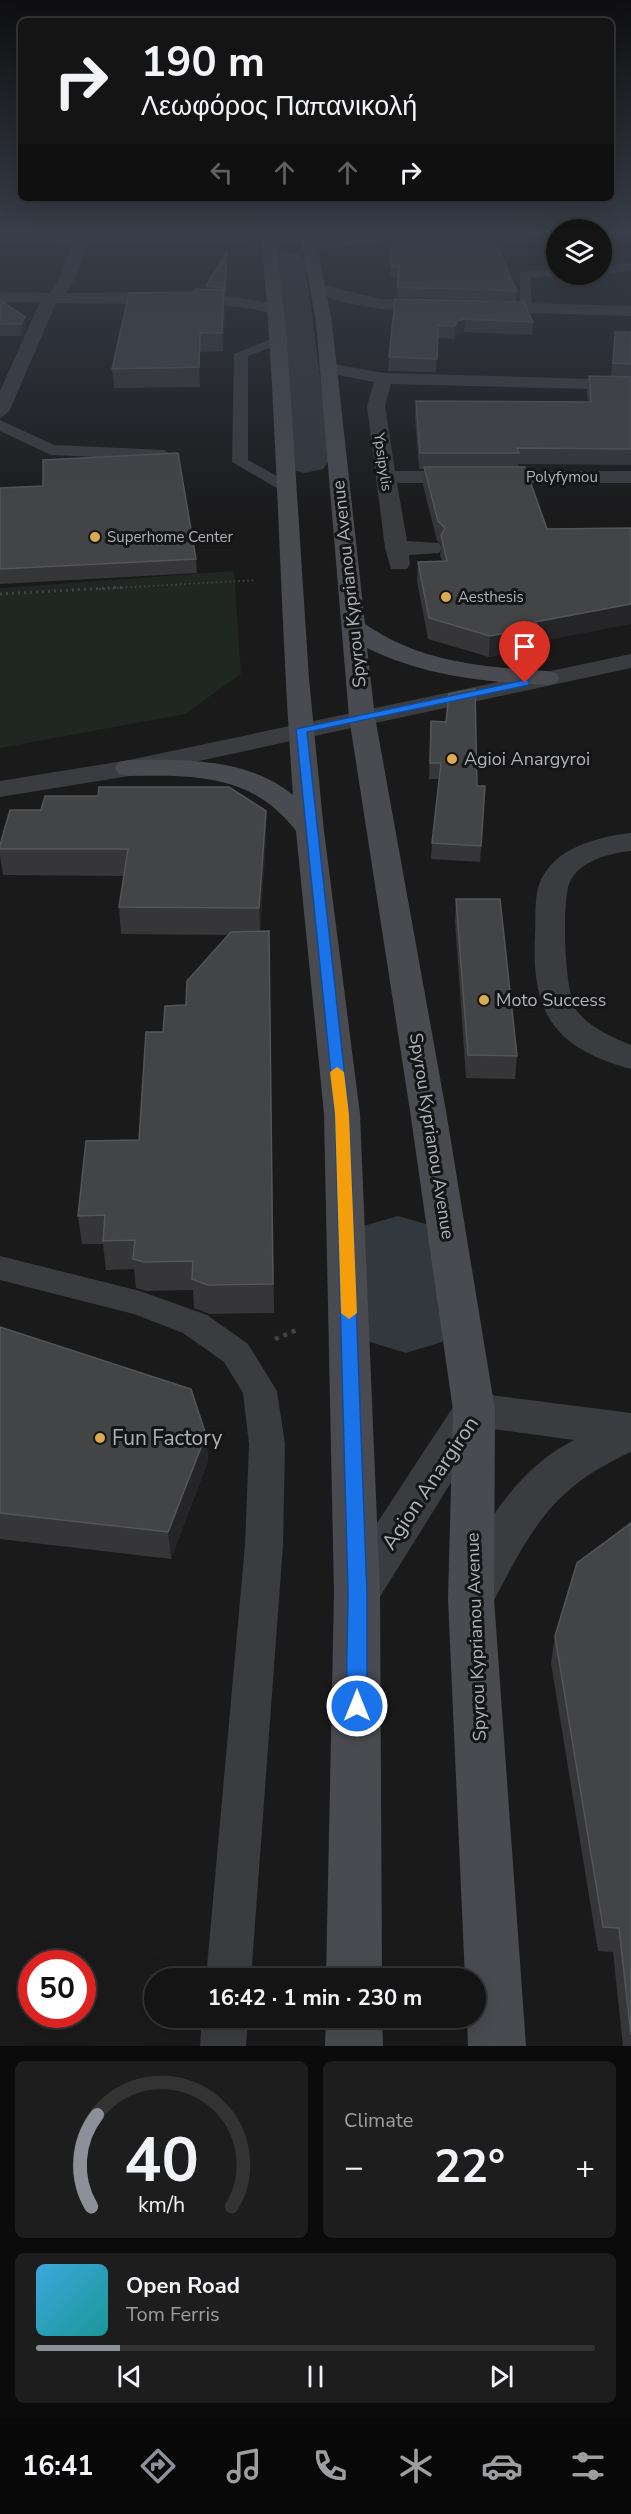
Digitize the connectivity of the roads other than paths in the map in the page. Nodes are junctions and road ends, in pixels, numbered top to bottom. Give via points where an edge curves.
1 (39, 326) edge
2 (278, 326) edge
3 (335, 326) edge
4 (279, 340) junction
5 (328, 368) junction
6 (384, 378) junction
7 (631, 385) edge
8 (0, 412) edge
9 (0, 425) edge
10 (164, 455) edge
11 (386, 477) junction
12 (631, 477) edge
13 (287, 489) junction
14 (431, 548) dead end
15 (353, 627) junction
16 (631, 661) edge
17 (547, 678) junction
18 (362, 717) junction
19 (302, 729) junction
20 (129, 768) junction
21 (0, 789) edge
22 (310, 831) junction
23 (631, 842) edge
24 (631, 1058) edge
25 (0, 1268) edge
26 (474, 1410) junction
27 (631, 1431) edge
28 (357, 1593) junction
29 (471, 1599) junction
30 (230, 1968) edge
31 (354, 1968) edge
32 (224, 2028) edge
33 (354, 2028) edge
34 (223, 2046) edge
35 (354, 2046) edge
36 (497, 2046) edge

1 - 8 street
2 - 4 main road
3 - 5 main road, Spyrou Kyprianou Avenue
4 - 13 main road
4 - 13 lane via 241,354 240,462
5 - 6 street
5 - 15 main road, Spyrou Kyprianou Avenue
6 - 7 street
6 - 11 street, Ypsipylis via 376,406
9 - 10 lane via 51,450
11 - 12 street, Polyfymou
11 - 14 street, Ypsipylis via 398,556
13 - 19 main road
15 - 17 main road via 386,650 427,664 493,675
15 - 18 main road, Spyrou Kyprianou Avenue
16 - 17 street
17 - 18 street
18 - 19 street
18 - 26 main road, Spyrou Kyprianou Avenue
19 - 20 street
19 - 22 main road
20 - 21 street
20 - 22 main road via 191,767 241,777 280,797 300,813
22 - 28 main road via 342,1114
23 - 24 street via 589,850 561,872 554,885 552,985 563,1016 600,1045
25 - 30 lane via 140,1303 195,1324 236,1353 260,1391 267,1444 264,1545
26 - 27 street, Agion Anargiron
26 - 28 street, Agion Anargiron
26 - 29 main road, Spyrou Kyprianou Avenue
27 - 29 street, Agion Anargiron via 572,1461 541,1487 518,1517
28 - 31 main road
29 - 36 main road, Spyrou Kyprianou Avenue
32 - 34 lane
33 - 35 main road

